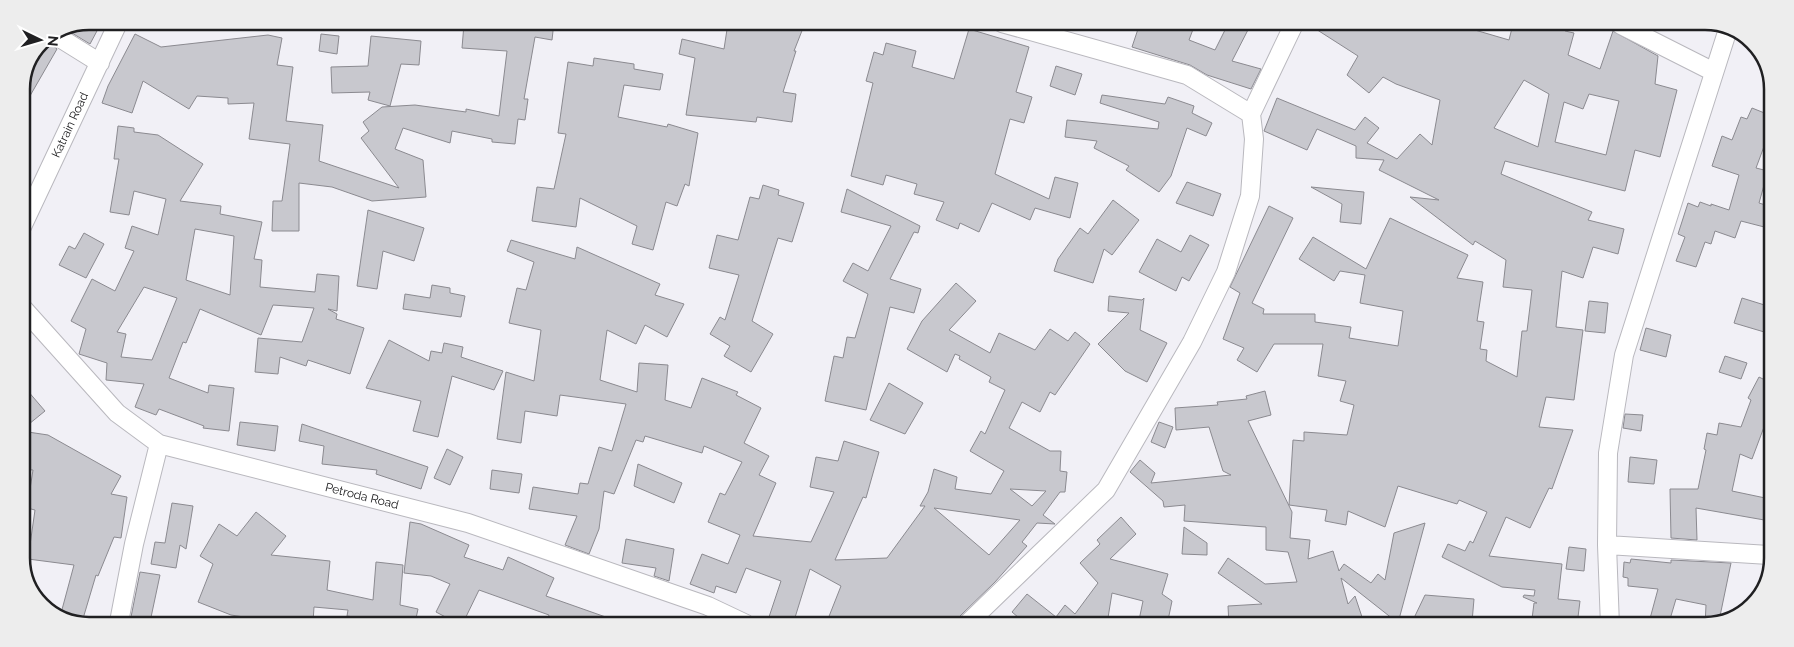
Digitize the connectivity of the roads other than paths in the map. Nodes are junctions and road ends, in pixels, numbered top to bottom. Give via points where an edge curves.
1 (115, 30) edge
2 (1027, 30) edge
3 (1291, 30) edge
4 (1633, 30) edge
5 (1726, 34) edge
6 (65, 41) edge
7 (100, 63) junction
8 (1714, 72) junction
9 (1251, 114) junction
10 (30, 210) edge
11 (30, 316) edge
12 (159, 444) junction
13 (1607, 545) junction
14 (1764, 556) edge
15 (120, 617) edge
16 (731, 617) edge
17 (973, 617) edge
18 (1610, 617) edge

1 - 7 street, Katrain Road
2 - 9 street via 1187,75
3 - 9 street
4 - 8 street
5 - 8 street
6 - 7 street
7 - 10 street, Katrain Road
8 - 13 street via 1624,354 1608,453
9 - 17 street via 1254,139 1250,196 1226,272 1192,342 1106,490
11 - 12 street, Petroda Road via 117,413
12 - 15 street
12 - 16 street, Petroda Road via 468,523 708,606
13 - 14 street
13 - 18 street

